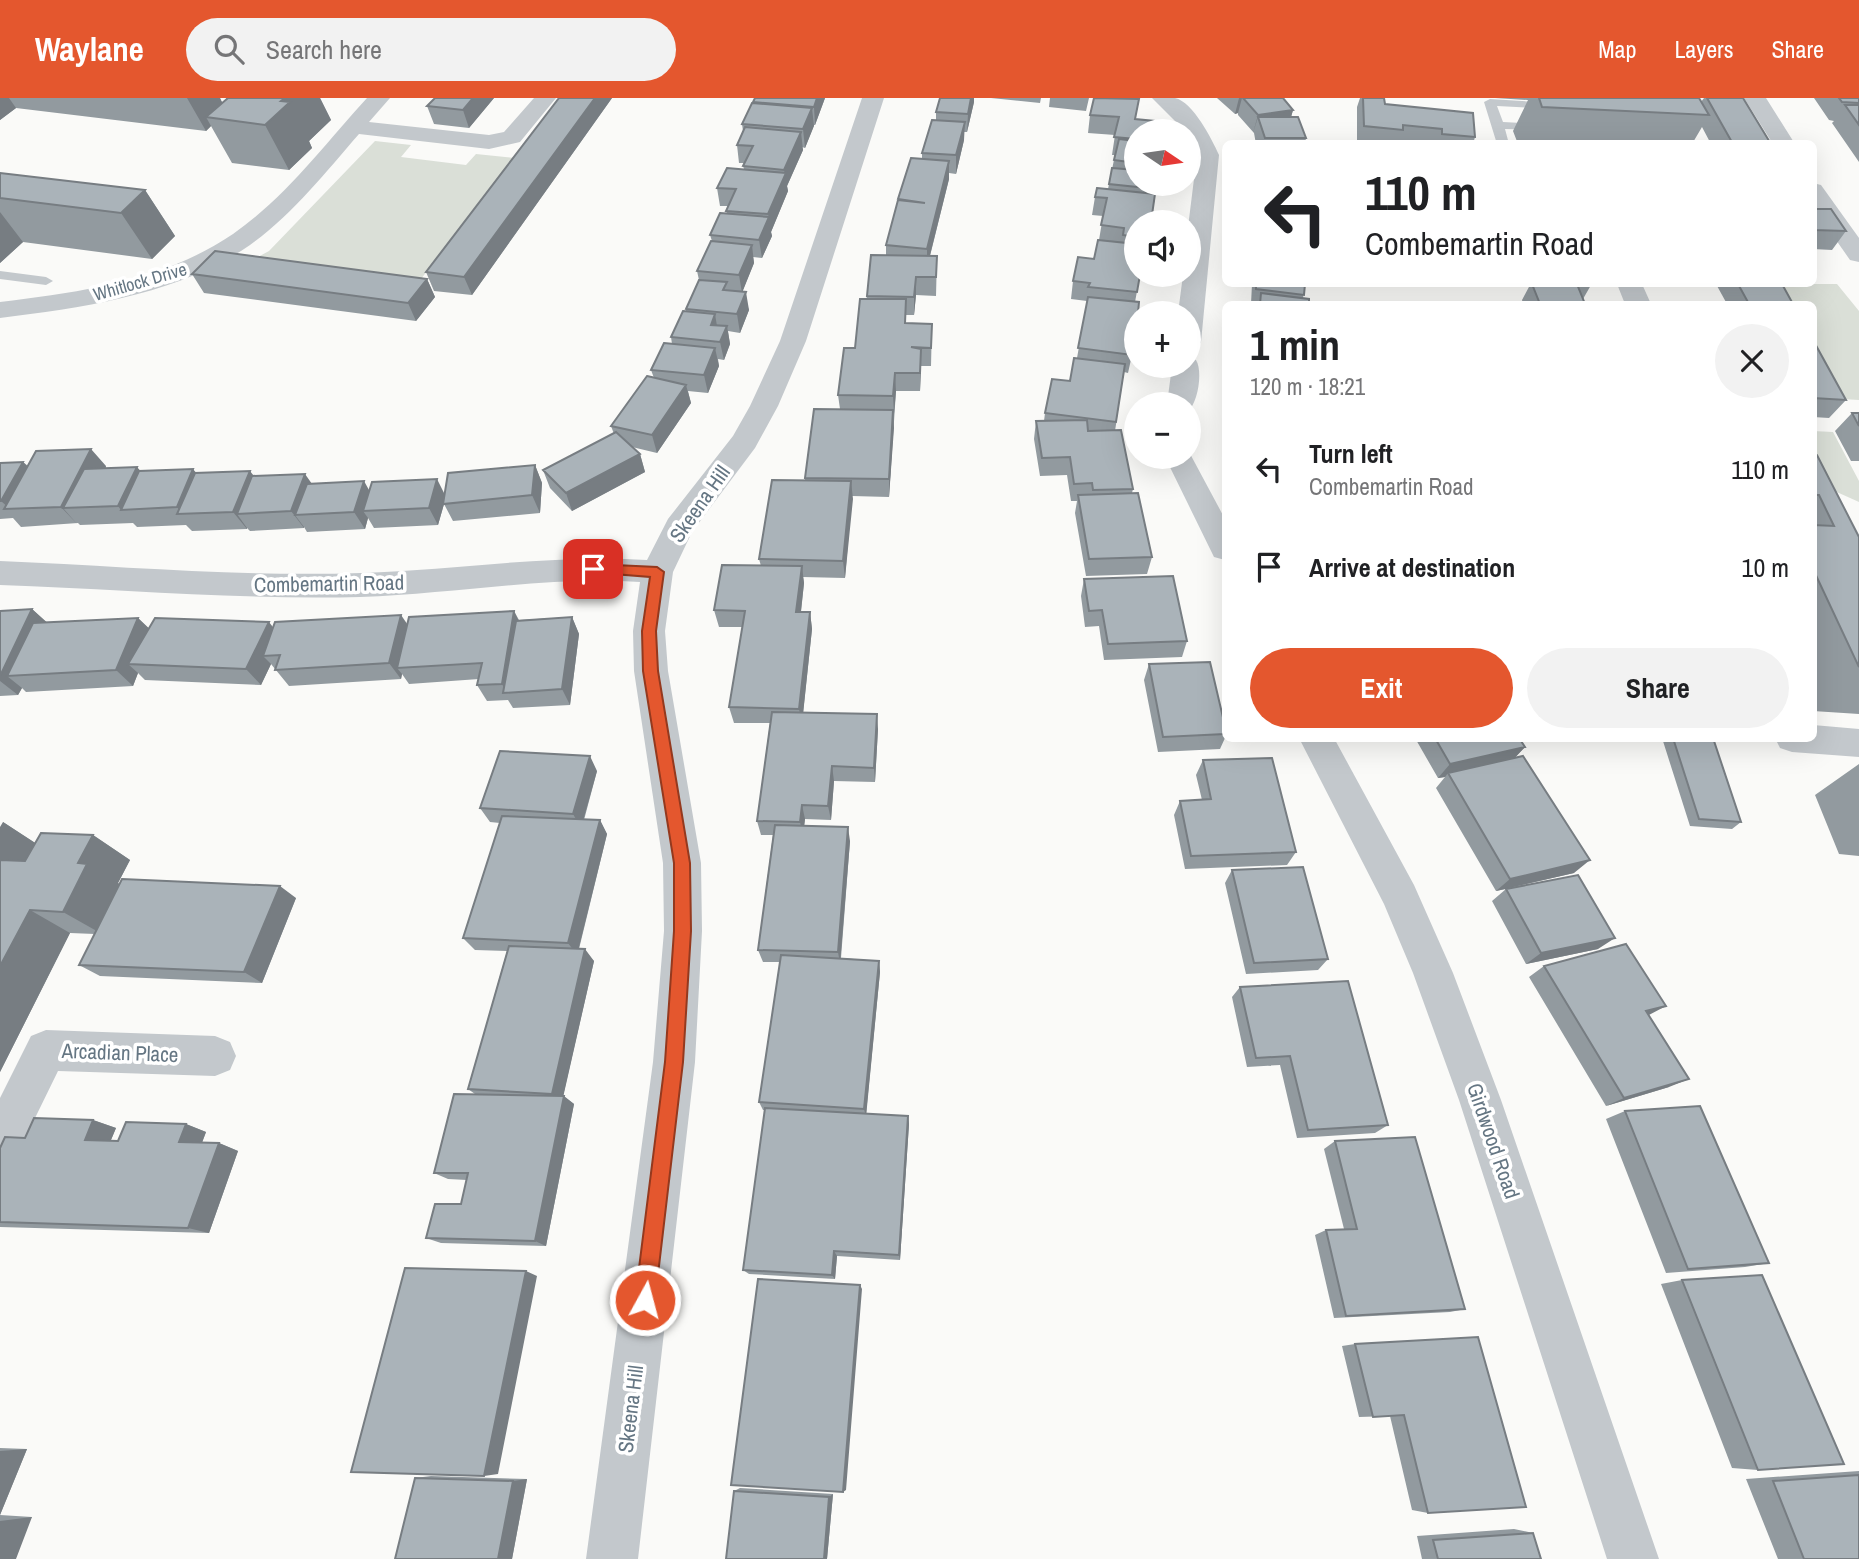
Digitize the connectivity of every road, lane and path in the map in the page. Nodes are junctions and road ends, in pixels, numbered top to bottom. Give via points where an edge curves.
1 (379, 98) edge
2 (545, 98) edge
3 (873, 98) edge
4 (1163, 98) edge
5 (1755, 98) edge
6 (1565, 106) edge
7 (1498, 125) junction
8 (353, 127) junction
9 (1549, 127) edge
10 (1502, 140) edge
11 (1781, 140) edge
12 (1817, 196) edge
13 (1859, 255) edge
14 (0, 275) edge
15 (46, 281) dead end
16 (1192, 301) edge
17 (0, 310) edge
18 (1185, 469) edge
19 (1222, 544) edge
20 (657, 572) junction
21 (0, 573) edge
22 (1817, 740) edge
23 (1318, 742) edge
24 (1859, 743) edge
25 (215, 1056) dead end
26 (0, 1144) edge
27 (612, 1559) edge
28 (1633, 1559) edge

1 - 8 street, Whitlock Drive
2 - 8 street via 512,137 489,142
3 - 20 street, Skeena Hill via 793,341 764,407 745,441 679,527
4 - 16 street via 1197,129 1208,155
5 - 11 street
6 - 7 lane via 1490,103
7 - 9 lane
7 - 10 lane
8 - 17 street, Whitlock Drive via 271,216 184,272 86,298
12 - 13 street
14 - 15 lane
18 - 19 street
20 - 21 street, Combemartin Road via 593,569 286,587
20 - 27 street, Skeena Hill via 649,631 650,671 682,863 683,931 674,1062
22 - 24 street
23 - 28 street, Girdwood Road via 1400,897 1433,973
25 - 26 street, Arcadian Place via 46,1050

